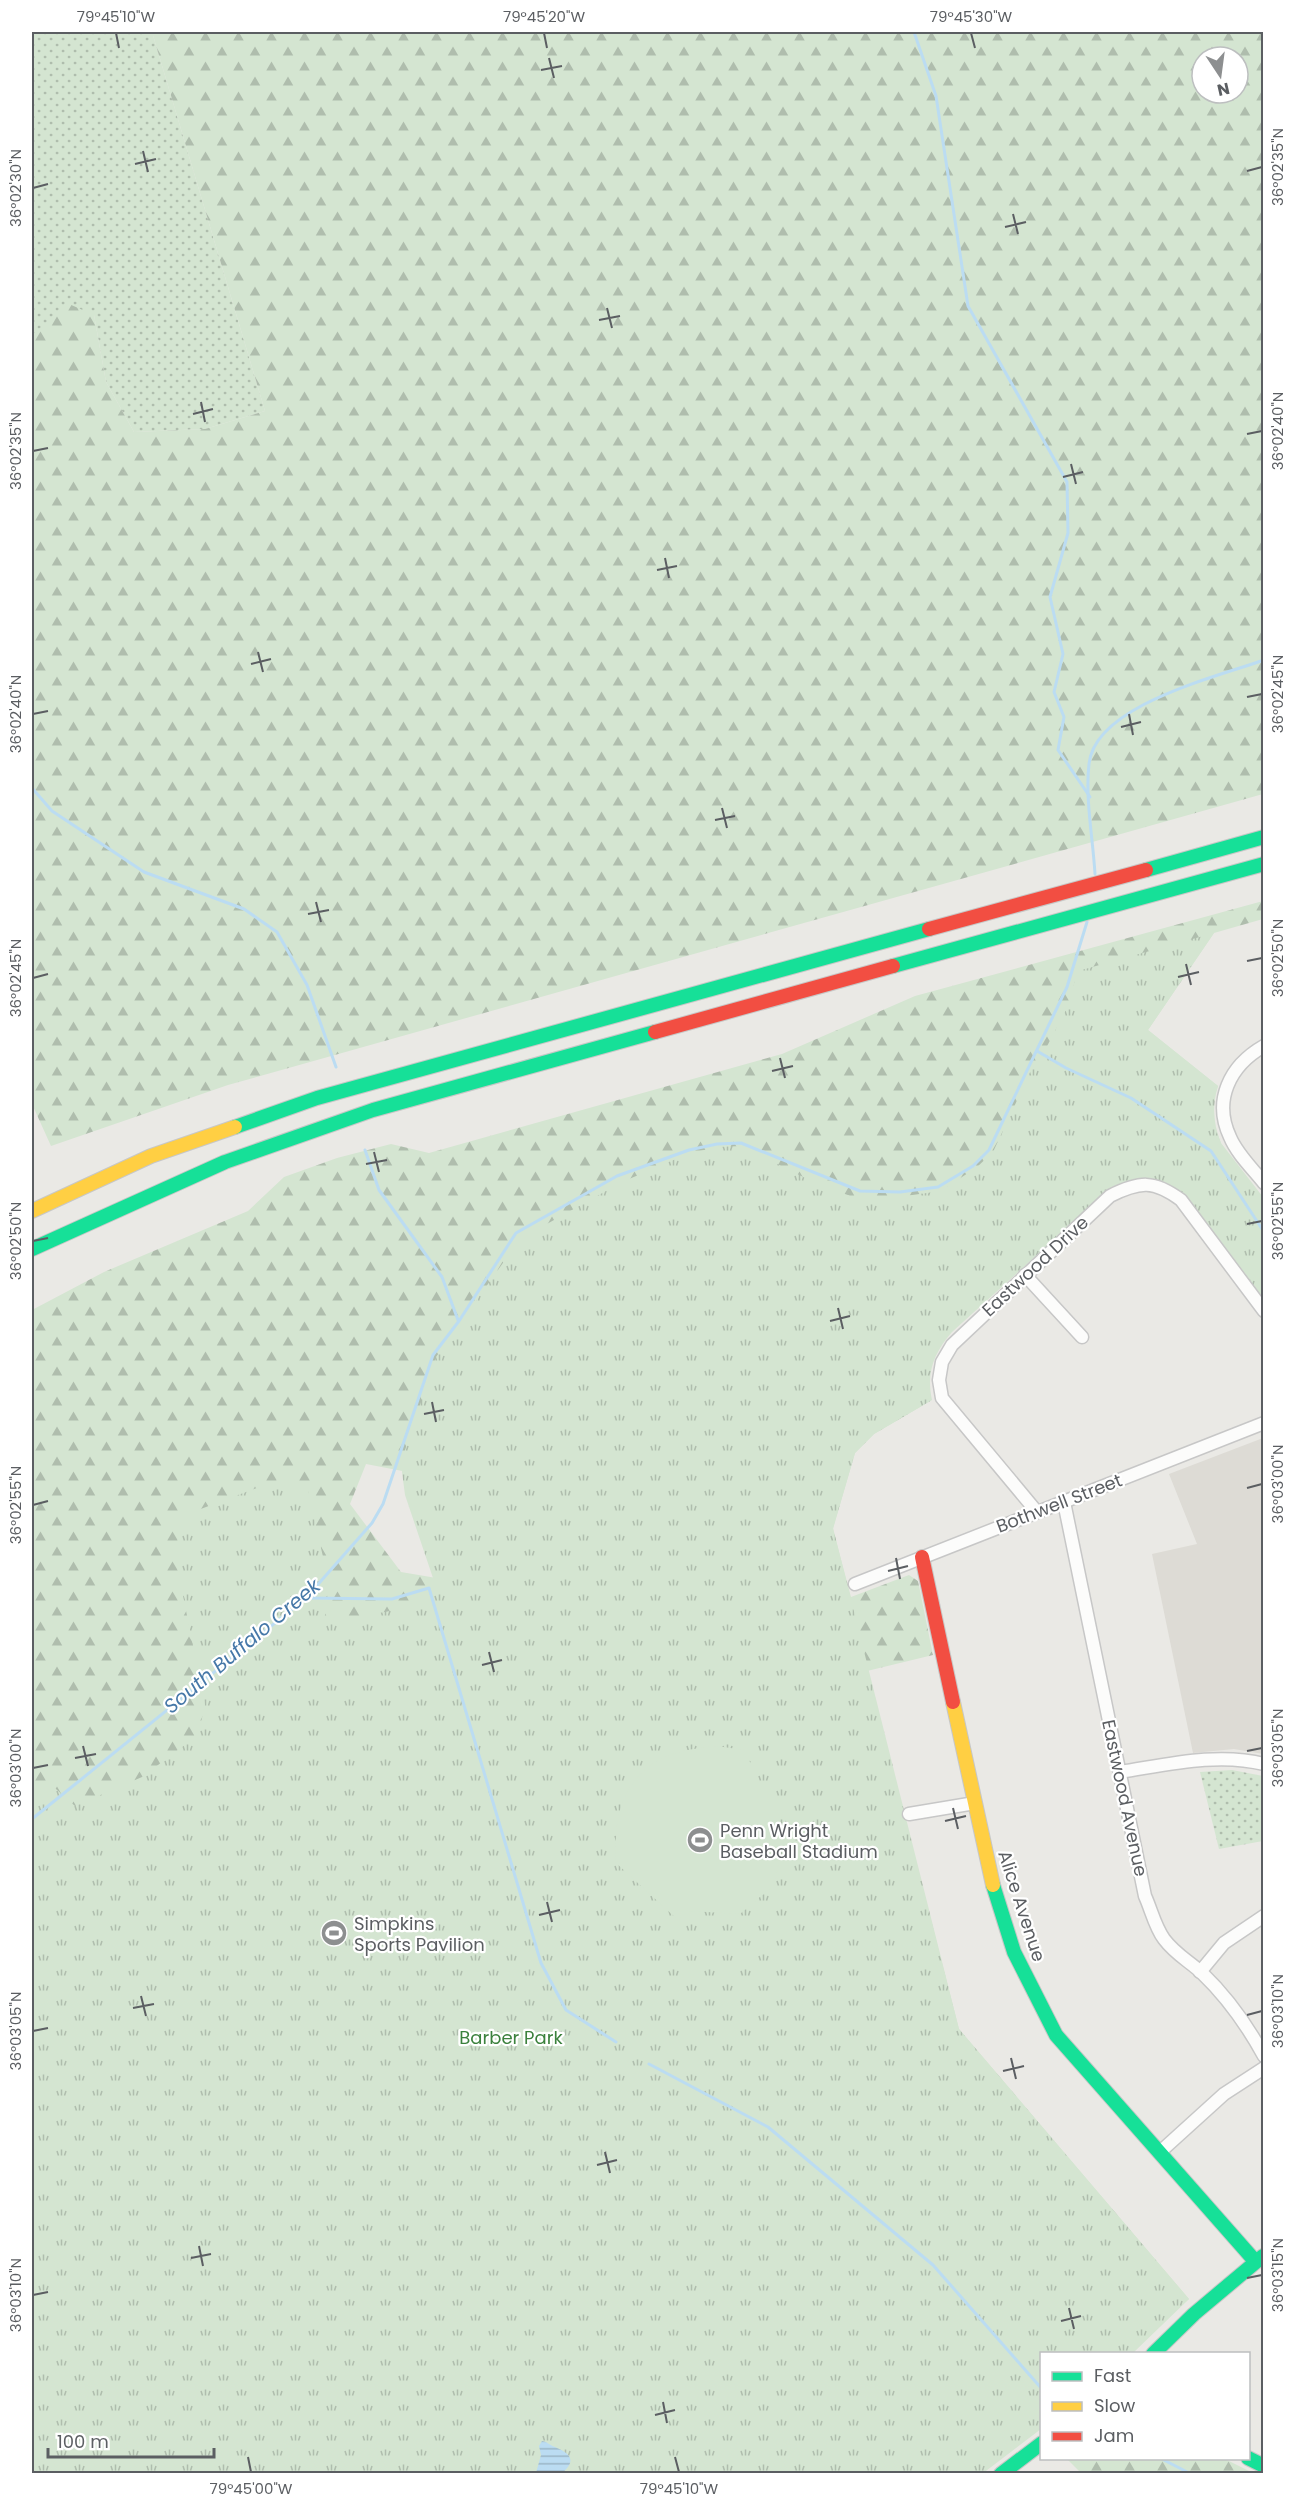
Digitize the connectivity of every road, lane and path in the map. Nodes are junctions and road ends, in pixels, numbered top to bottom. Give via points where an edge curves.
1 (1263, 837) edge
2 (1263, 864) edge
3 (1263, 1046) edge
4 (1263, 1183) edge
5 (32, 1211) edge
6 (32, 1249) edge
7 (1025, 1275) junction
8 (1263, 1311) edge
9 (1082, 1337) dead end
10 (1263, 1424) edge
11 (1064, 1502) junction
12 (1037, 1512) junction
13 (922, 1557) junction
14 (855, 1584) dead end
15 (1263, 1764) edge
16 (1120, 1773) junction
17 (975, 1803) junction
18 (909, 1814) dead end
19 (1263, 1916) edge
20 (1200, 1972) junction
21 (1263, 2056) edge
22 (1263, 2068) edge
23 (1160, 2152) junction
24 (1259, 2258) edge
25 (1155, 2352) edge
26 (1040, 2444) edge
27 (1001, 2474) edge

1 - 5 main road via 317,1098 151,1156
2 - 6 main road via 373,1110 225,1162
3 - 4 street via 1235,1069 1224,1090 1222,1113 1230,1139
7 - 8 street, Eastwood Drive via 1110,1196 1146,1184 1164,1187 1181,1200
7 - 9 street
7 - 12 street, Eastwood Drive via 952,1345 942,1362 939,1380 942,1398
10 - 11 street, Bothwell Street
11 - 12 street, Bothwell Street
11 - 16 street, Eastwood Avenue
12 - 13 street, Bothwell Street
13 - 14 street, Bothwell Street
13 - 17 main road, Alice Avenue
15 - 16 street via 1245,1759 1210,1759
16 - 20 street, Eastwood Avenue via 1150,1906 1162,1937
17 - 18 street
17 - 23 main road, Alice Avenue via 992,1883 1014,1952 1036,1998 1056,2035
19 - 20 street via 1224,1943
20 - 21 street, Eastwood Avenue via 1248,2027
22 - 23 street via 1224,2094
23 - 24 main road, Alice Avenue
24 - 25 main road
26 - 27 main road

